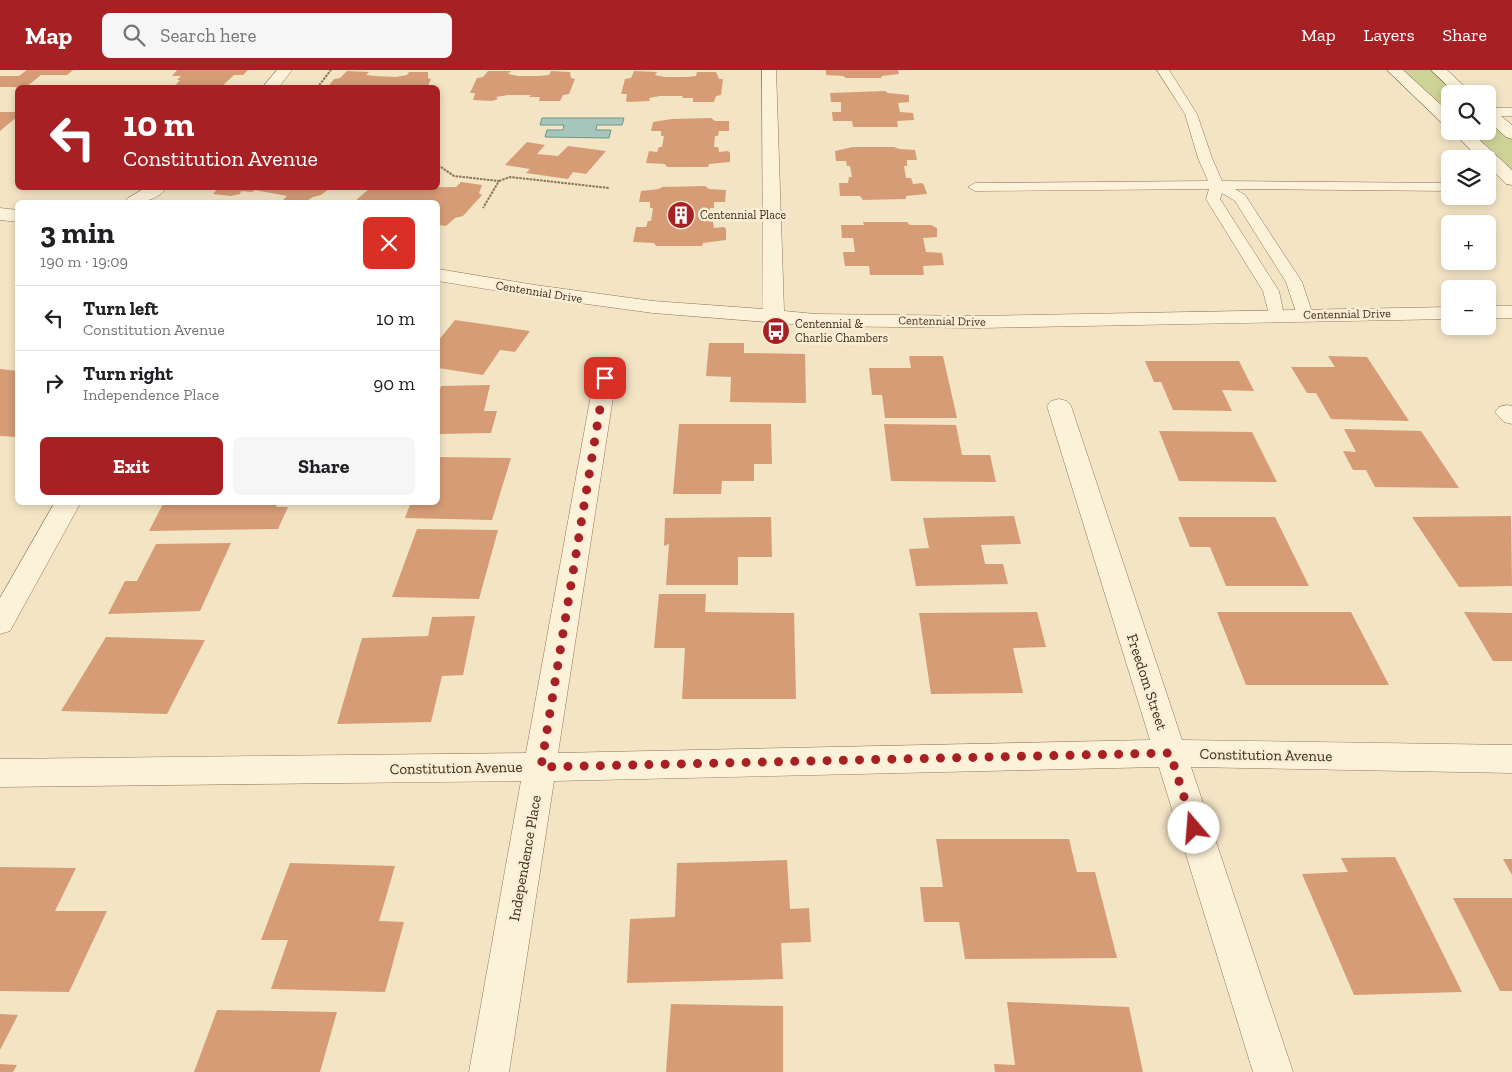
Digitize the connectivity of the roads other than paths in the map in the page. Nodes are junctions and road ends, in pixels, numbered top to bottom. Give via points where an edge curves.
1 (285, 70) edge
2 (769, 70) edge
3 (1163, 70) edge
4 (1394, 70) edge
5 (1438, 70) edge
6 (272, 85) edge
7 (1455, 85) edge
8 (1496, 112) edge
9 (1512, 112) edge
10 (1441, 114) edge
11 (1496, 119) edge
12 (1512, 134) edge
13 (1470, 140) edge
14 (1512, 180) edge
15 (1217, 185) junction
16 (975, 187) dead end
17 (1441, 187) edge
18 (154, 190) edge
19 (137, 200) edge
20 (0, 214) edge
21 (15, 216) edge
22 (1237, 238) junction
23 (1266, 238) junction
24 (440, 275) edge
25 (1496, 312) edge
26 (1512, 312) edge
27 (1441, 313) edge
28 (1276, 315) junction
29 (1305, 315) junction
30 (774, 318) junction
31 (605, 378) dead end
32 (1059, 406) dead end
33 (66, 505) edge
34 (0, 623) edge
35 (1170, 753) junction
36 (1512, 759) edge
37 (541, 767) junction
38 (0, 773) edge
39 (489, 1072) edge
40 (1273, 1072) edge

1 - 6 street
2 - 30 street
3 - 15 lane via 1191,114
4 - 10 street
5 - 7 street
8 - 9 lane
11 - 12 street
13 - 14 street
15 - 16 lane
15 - 17 lane
15 - 22 lane via 1213,199
15 - 23 lane via 1240,198
18 - 19 street
20 - 21 street
22 - 23 lane
22 - 28 lane via 1271,291
23 - 29 lane via 1294,282
24 - 30 street, Centennial Drive via 588,299
25 - 26 street
27 - 29 street, Centennial Drive
28 - 29 street, Centennial Drive
28 - 30 street, Centennial Drive via 980,322
31 - 37 street, Independence Place
32 - 35 street, Freedom Street
33 - 34 street
35 - 36 street, Constitution Avenue
35 - 37 street, Constitution Avenue
35 - 40 street, Freedom Street
37 - 38 street, Constitution Avenue
37 - 39 street, Independence Place

